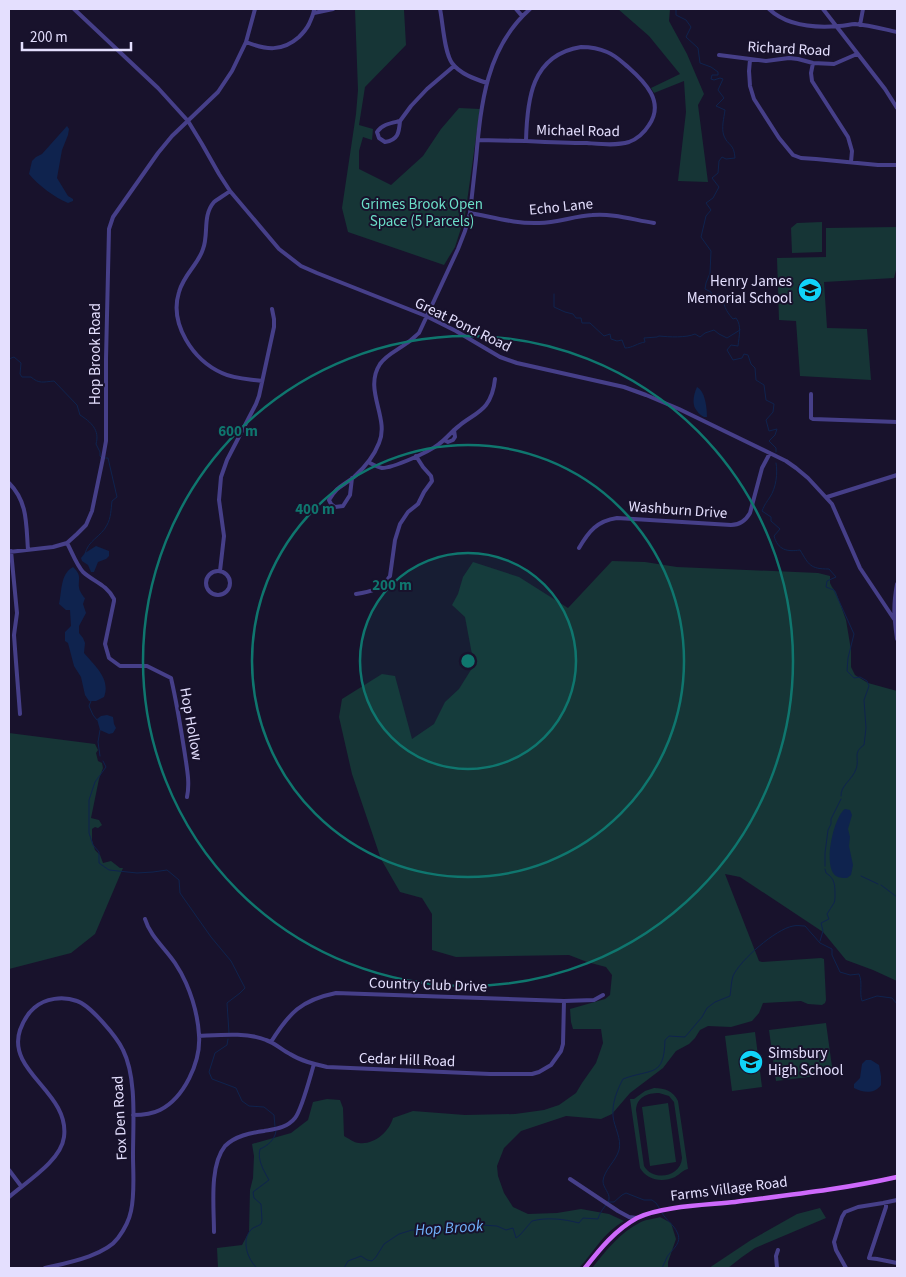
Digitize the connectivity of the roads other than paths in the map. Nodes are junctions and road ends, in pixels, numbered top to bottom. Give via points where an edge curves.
1 (74, 9) edge
2 (255, 9) edge
3 (333, 9) edge
4 (440, 9) edge
5 (516, 9) edge
6 (530, 9) edge
7 (769, 9) edge
8 (823, 9) edge
9 (864, 9) edge
10 (314, 11) edge
11 (522, 16) junction
12 (860, 25) junction
13 (836, 26) junction
14 (897, 32) edge
15 (246, 42) junction
16 (857, 54) junction
17 (719, 55) dead end
18 (750, 60) junction
19 (813, 62) junction
20 (454, 66) junction
21 (487, 83) junction
22 (897, 108) edge
23 (188, 121) junction
24 (400, 122) junction
25 (478, 140) junction
26 (526, 141) junction
27 (851, 162) junction
28 (897, 165) edge
29 (230, 191) junction
30 (470, 213) junction
31 (654, 223) dead end
32 (272, 309) dead end
33 (426, 316) junction
34 (495, 379) dead end
35 (262, 382) junction
36 (811, 394) dead end
37 (897, 422) edge
38 (770, 453) junction
39 (416, 456) junction
40 (368, 462) junction
41 (897, 476) edge
42 (352, 478) junction
43 (9, 483) edge
44 (827, 497) junction
45 (67, 543) junction
46 (579, 548) dead end
47 (28, 550) junction
48 (10, 551) edge
49 (220, 571) junction
50 (897, 584) edge
51 (356, 594) dead end
52 (894, 619) junction
53 (897, 639) edge
54 (20, 714) dead end
55 (187, 797) dead end
56 (145, 919) dead end
57 (603, 996) dead end
58 (564, 1001) junction
59 (199, 1036) junction
60 (271, 1042) junction
61 (314, 1064) junction
62 (133, 1115) junction
63 (9, 1170) edge
64 (897, 1177) edge
65 (570, 1180) dead end
66 (21, 1186) junction
67 (9, 1197) edge
68 (897, 1200) edge
69 (886, 1203) junction
70 (637, 1218) junction
71 (214, 1232) dead end
72 (778, 1250) dead end
73 (897, 1263) edge
74 (45, 1268) edge
75 (585, 1268) edge
76 (777, 1268) edge
77 (846, 1268) edge

1 - 23 street, Great Pond Road via 158,88
2 - 15 street, Hop Brook Road
3 - 10 street
4 - 20 street via 448,53
5 - 11 street
6 - 11 street
7 - 13 street via 793,23
8 - 13 street
9 - 12 street
10 - 15 street via 306,30 292,43 271,48
11 - 21 street via 493,62
12 - 13 street
12 - 14 street
13 - 16 street
15 - 23 street, Hop Brook Road via 218,92
16 - 19 street, Richard Road via 834,64
16 - 22 street
17 - 18 street, Richard Road
18 - 19 street, Richard Road via 789,58
18 - 27 street via 750,86 754,99 787,149 801,158
19 - 27 street via 812,81 848,137
20 - 21 street via 462,73
20 - 24 street via 426,89
21 - 25 street
23 - 29 street, Great Pond Road
23 - 45 street, Hop Brook Road via 158,153 113,217 109,229 104,457 86,525
24 - 24 street via 379,128 379,138 385,142 395,139
25 - 26 street, Michael Road
25 - 30 street
26 - 26 street, Michael Road via 602,144 635,140 653,118 652,93 643,81 607,52 587,47 564,51 542,68 534,83 528,107
27 - 28 street
29 - 33 street, Great Pond Road via 279,248 301,266
29 - 35 street via 216,200 208,212 203,252 188,272 179,291 176,309 184,336 200,358 223,374
30 - 31 street, Echo Lane via 514,222 547,222 602,214
30 - 33 street via 466,231
32 - 35 street via 274,327
33 - 38 street, Great Pond Road via 500,357 624,387 679,409
33 - 40 street via 419,333 388,356 377,371 374,390 382,431
34 - 39 street via 485,407 433,448
35 - 49 street via 256,404 221,477 219,500 224,536
36 - 37 street via 813,419
38 - 44 street, Great Pond Road via 796,468
38 - 46 street, Washburn Drive via 762,468 750,513 741,523 617,518 597,525
39 - 40 street via 387,467
39 - 51 street via 431,477 431,483 400,524 387,581 373,591
40 - 42 street
41 - 44 street
42 - 42 street via 334,491 330,504 343,506 350,495
43 - 47 street via 20,496 26,513
44 - 52 street, Great Pond Road via 860,568
45 - 47 street
45 - 55 street, Hop Hollow via 83,572 106,588 114,599 105,644 110,658 120,666 147,666 171,678 186,764
47 - 48 street
48 - 54 street via 17,607 14,635
49 - 49 street via 209,574 206,582 214,595 224,594 230,586 229,578
50 - 52 street
52 - 53 street
56 - 59 street via 186,983
57 - 58 street, Country Club Drive via 594,1000
58 - 60 street, Country Club Drive via 336,993 316,998 293,1012
58 - 61 street, Cedar Hill Road via 561,1051 551,1065 532,1074 342,1069
59 - 60 street, Cedar Hill Road via 246,1036
59 - 62 street via 198,1054 182,1090 160,1110
60 - 61 street, Cedar Hill Road via 288,1054
61 - 71 street via 294,1118 285,1126 242,1135 226,1145 220,1154 214,1180
62 - 66 street, Fox Den Road via 131,1078 123,1050 97,1015 78,1001 61,998 36,1006 22,1024 18,1044 20,1054 59,1108 65,1127 57,1155
62 - 74 street, Fox Den Road via 133,1199 126,1226 116,1240 97,1253
63 - 66 street
64 - 70 main road, Farms Village Road via 661,1211
65 - 70 street via 629,1217
66 - 67 street, Fox Den Road
68 - 69 street
69 - 73 street via 869,1258
69 - 77 street via 845,1212 834,1242
70 - 75 main road, Farms Village Road via 612,1236
72 - 76 street

